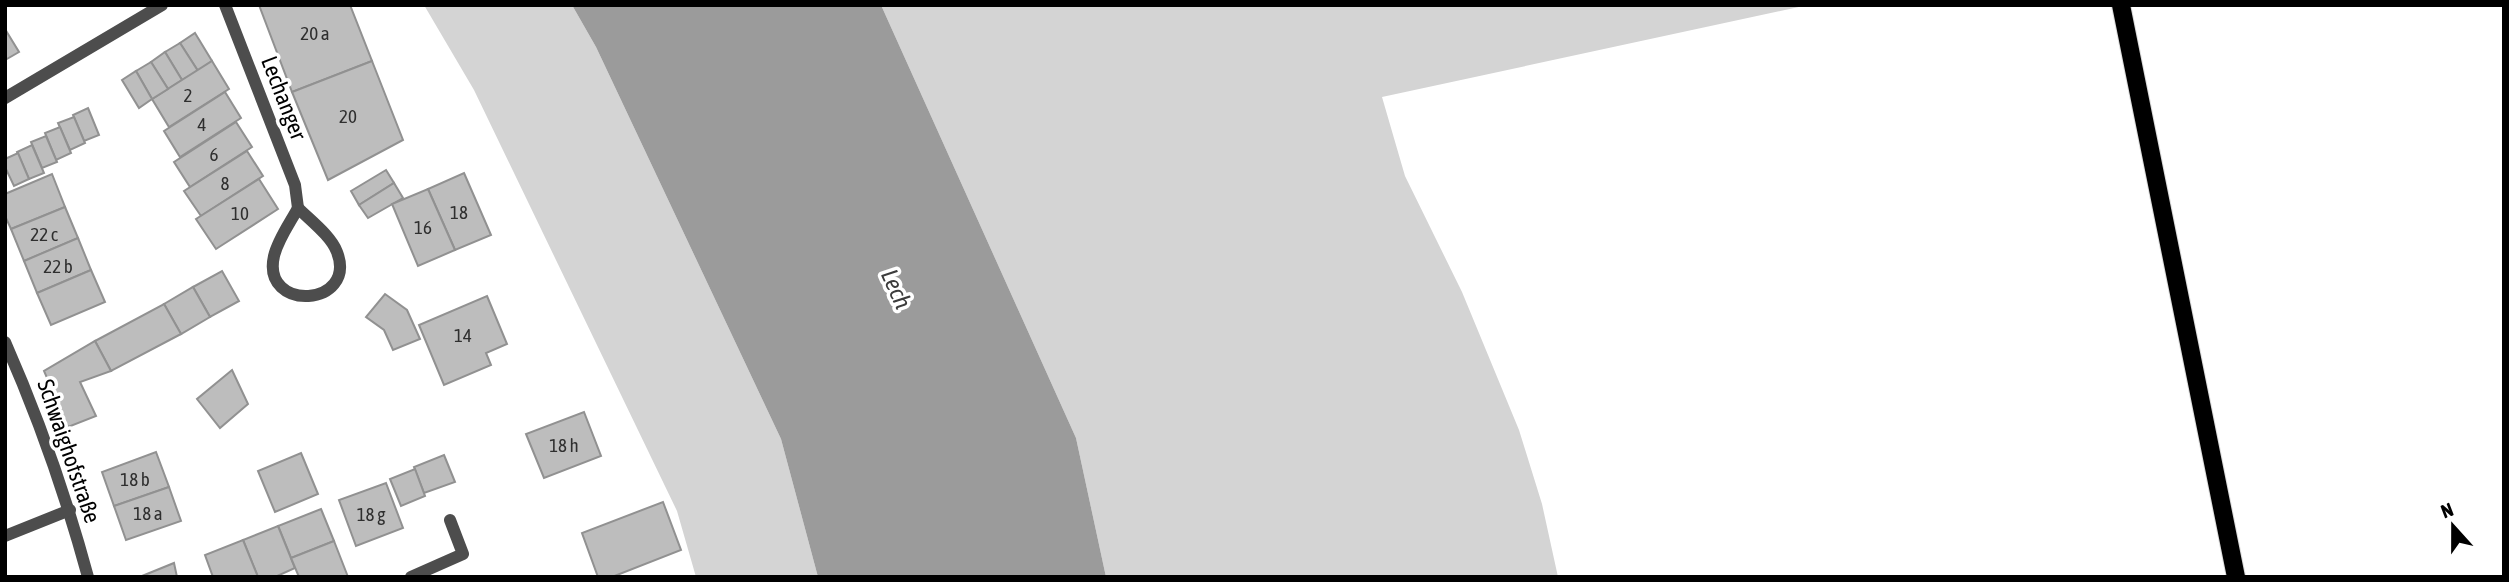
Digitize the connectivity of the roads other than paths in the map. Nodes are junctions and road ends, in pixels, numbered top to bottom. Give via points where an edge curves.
1 (162, 5) edge
2 (225, 5) edge
3 (2121, 5) edge
4 (5, 98) edge
5 (298, 208) junction
6 (5, 342) edge
7 (70, 510) junction
8 (450, 520) dead end
9 (5, 536) edge
10 (88, 577) edge
11 (411, 577) edge
12 (2236, 577) edge

1 - 4 street
2 - 5 street, Lechanger via 295,185
3 - 12 main road
5 - 5 street via 277,248 274,269 291,294 313,297 338,277 339,255
6 - 7 street, Schwaighofstraße
7 - 9 street
7 - 10 street, Schwaighofstraße
8 - 11 street via 463,554

